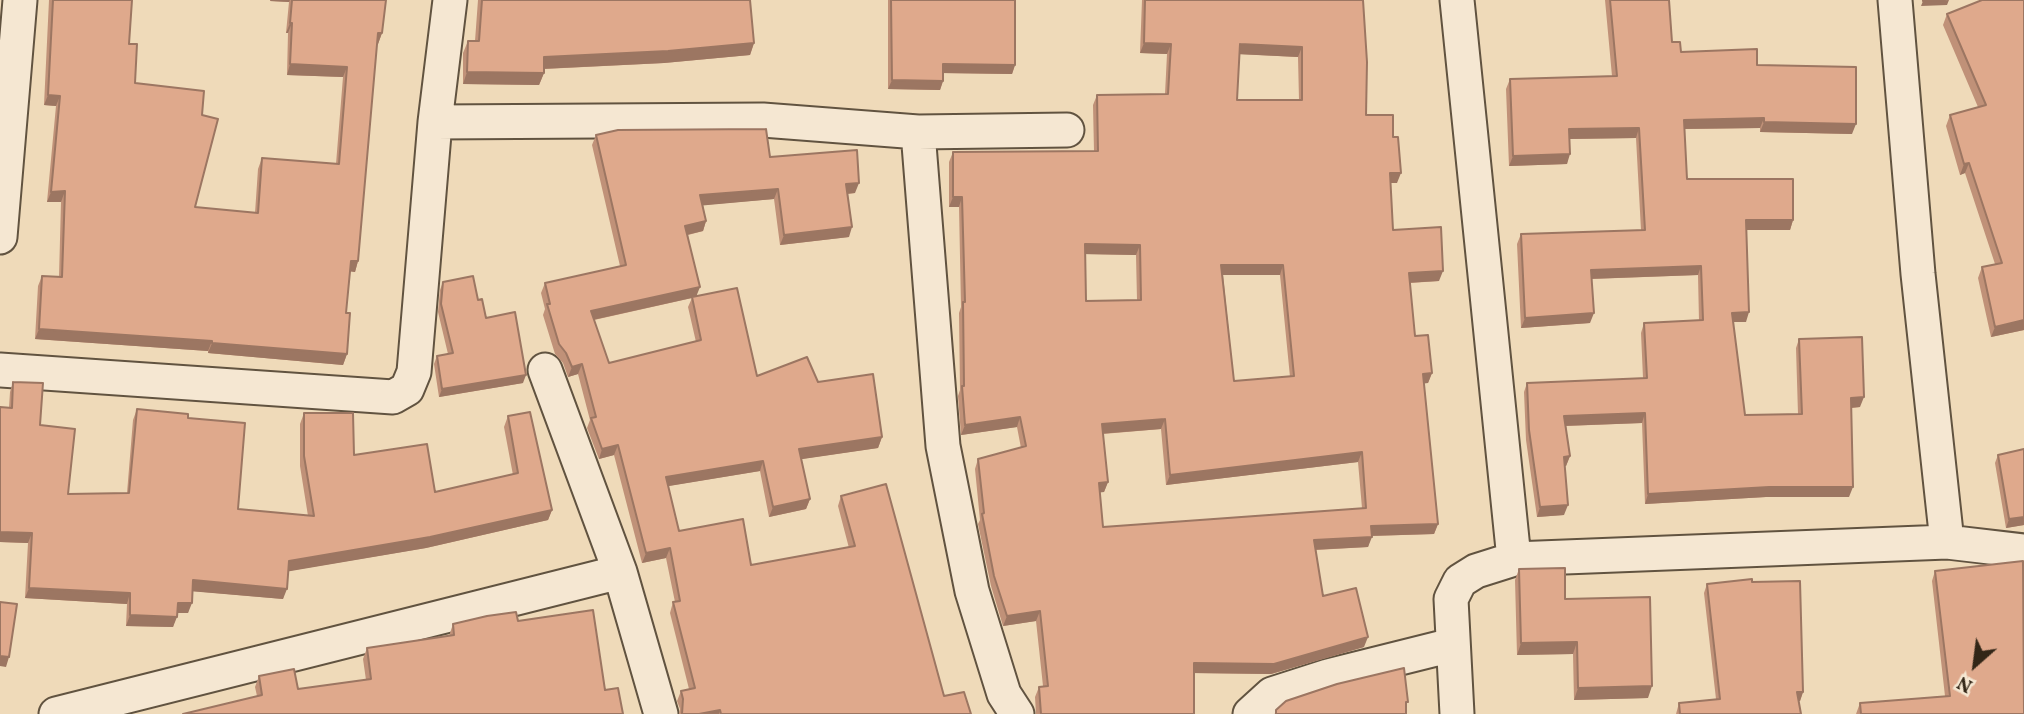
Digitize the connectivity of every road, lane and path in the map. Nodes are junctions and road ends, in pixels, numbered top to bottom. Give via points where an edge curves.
1 (20, 0) edge
2 (450, 0) edge
3 (1457, 0) edge
4 (1895, 0) edge
5 (435, 122) junction
6 (1066, 130) dead end
7 (918, 131) junction
8 (0, 237) edge
9 (0, 370) edge
10 (545, 370) dead end
11 (1947, 542) junction
12 (2024, 551) edge
13 (1514, 559) junction
14 (620, 572) junction
15 (1452, 645) junction
16 (56, 714) edge
17 (661, 714) edge
18 (1017, 714) edge
19 (1250, 714) edge
20 (1457, 714) edge

1 - 8 street
2 - 5 street
3 - 13 street
4 - 11 street
5 - 7 street via 763,120
5 - 9 street via 414,372 407,389 393,397
6 - 7 street
7 - 18 street via 943,446 972,591 1004,694
10 - 14 street
11 - 12 street
11 - 13 street
13 - 15 street via 1476,570 1460,581 1451,599
14 - 16 street
14 - 17 street
15 - 19 street via 1272,694
15 - 20 street

